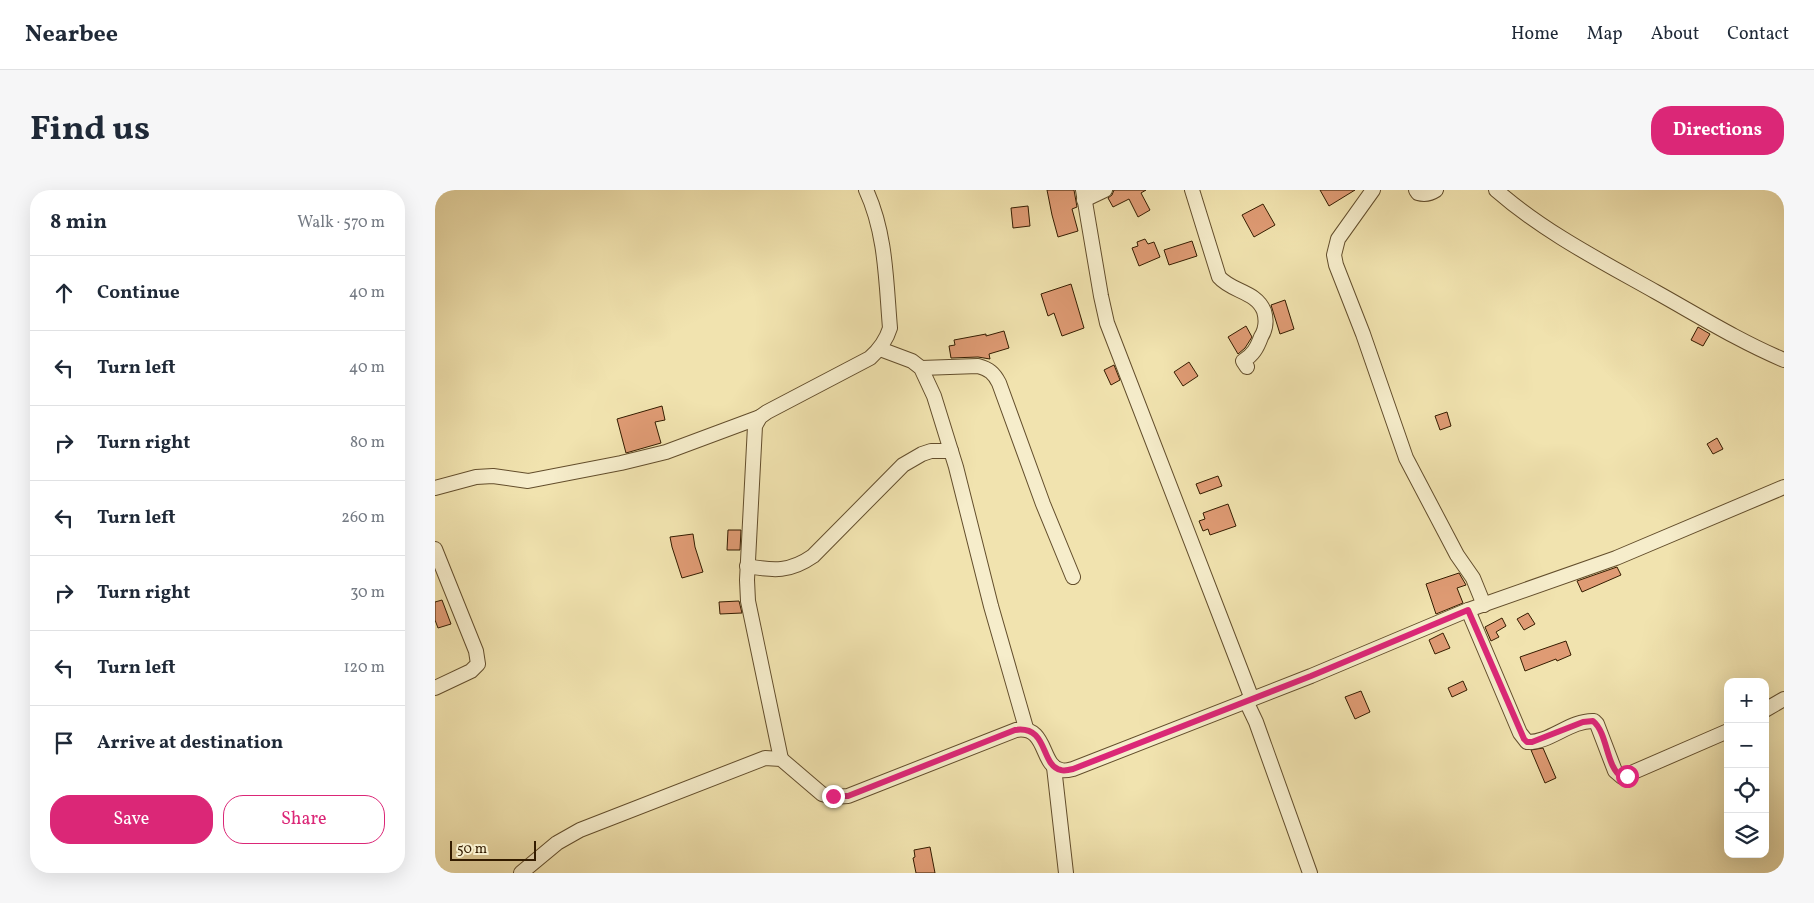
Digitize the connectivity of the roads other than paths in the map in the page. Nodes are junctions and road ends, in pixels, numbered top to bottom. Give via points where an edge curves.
1 (866, 190) edge
2 (1105, 190) edge
3 (1192, 190) edge
4 (1373, 190) edge
5 (1416, 190) edge
6 (1436, 190) edge
7 (1496, 190) edge
8 (1083, 195) edge
9 (880, 349) junction
10 (1784, 360) edge
11 (1247, 367) dead end
12 (921, 368) junction
13 (760, 417) junction
14 (951, 451) junction
15 (1784, 487) edge
16 (435, 488) edge
17 (435, 549) edge
18 (747, 566) junction
19 (1073, 577) dead end
20 (1484, 605) junction
21 (1468, 610) junction
22 (435, 688) edge
23 (1784, 699) edge
24 (1249, 700) junction
25 (1769, 708) edge
26 (1026, 728) junction
27 (1724, 733) edge
28 (781, 759) junction
29 (1054, 767) junction
30 (521, 873) edge
31 (1066, 873) edge
32 (1310, 873) edge

1 - 9 street via 883,247 890,328
2 - 8 street
3 - 11 street via 1219,277 1248,293 1263,308 1265,331 1255,351 1243,362
4 - 20 street via 1338,239 1334,255 1336,265 1406,458 1457,555 1473,578
5 - 6 street via 1424,195
7 - 10 street via 1521,212 1565,241 1731,335
8 - 24 street via 1107,323
9 - 12 street via 912,361
9 - 13 street via 870,358
12 - 14 street via 934,396
12 - 19 street via 978,366 994,373
13 - 16 street via 667,452 621,463 528,481 476,477
13 - 18 street via 754,437
14 - 18 street via 931,451 903,465 802,564 777,570
14 - 26 street
15 - 20 street via 1616,558
17 - 22 street via 476,651 477,664 471,671
18 - 28 street via 747,601
20 - 21 street
21 - 24 street
21 - 27 street via 1520,733 1527,742 1593,721 1600,730 1615,771 1622,777
23 - 25 street
24 - 29 street via 1073,769 1062,771
24 - 32 street
26 - 28 street via 848,796 822,794
26 - 29 street via 1035,734
28 - 30 street via 754,761 580,830 557,843
29 - 31 street

